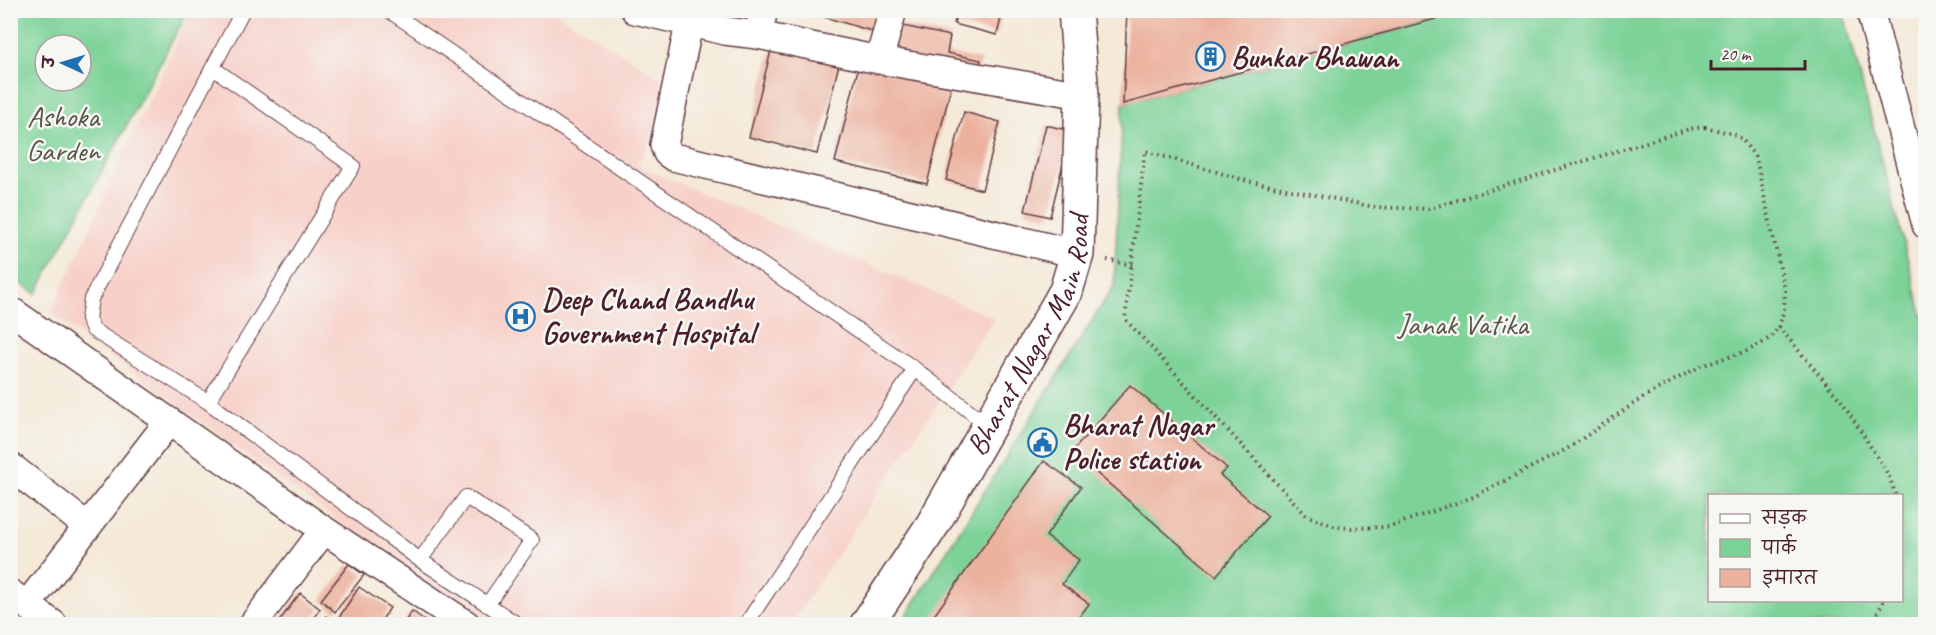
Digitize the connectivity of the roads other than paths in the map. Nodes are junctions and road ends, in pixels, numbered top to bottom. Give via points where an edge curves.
1 (243, 10) edge
2 (388, 10) edge
3 (635, 10) edge
4 (893, 10) edge
5 (1075, 10) edge
6 (1870, 10) edge
7 (728, 21) edge
8 (761, 23) edge
9 (689, 24) junction
10 (879, 60) junction
11 (213, 68) junction
12 (1082, 95) junction
13 (1926, 225) edge
14 (1077, 254) junction
15 (13, 317) edge
16 (915, 369) junction
17 (208, 402) junction
18 (169, 421) junction
19 (989, 426) junction
20 (10, 466) edge
21 (87, 526) junction
22 (324, 530) junction
23 (420, 560) junction
24 (19, 599) edge
25 (486, 604) junction
26 (53, 624) edge
27 (253, 624) edge
28 (465, 624) edge
29 (517, 624) edge
30 (746, 624) edge
31 (867, 624) edge

1 - 11 lane
2 - 16 lane
3 - 9 street
4 - 10 street
5 - 12 street, Bharat Nagar Main Road
6 - 13 street
7 - 8 street
7 - 9 street
8 - 10 street
9 - 14 street via 664,145 673,157
10 - 12 street
11 - 17 lane via 91,299 88,319 93,330
11 - 17 lane via 353,166
12 - 14 street, Bharat Nagar Main Road
14 - 19 street, Bharat Nagar Main Road via 1066,291
15 - 18 street
16 - 19 lane
16 - 30 lane
17 - 23 lane
18 - 21 street
18 - 22 street
19 - 31 street, Bharat Nagar Main Road via 933,524
20 - 21 street
21 - 24 street
22 - 27 street
22 - 28 street
23 - 25 lane
23 - 25 lane via 466,497 532,540
24 - 26 street
25 - 29 lane

